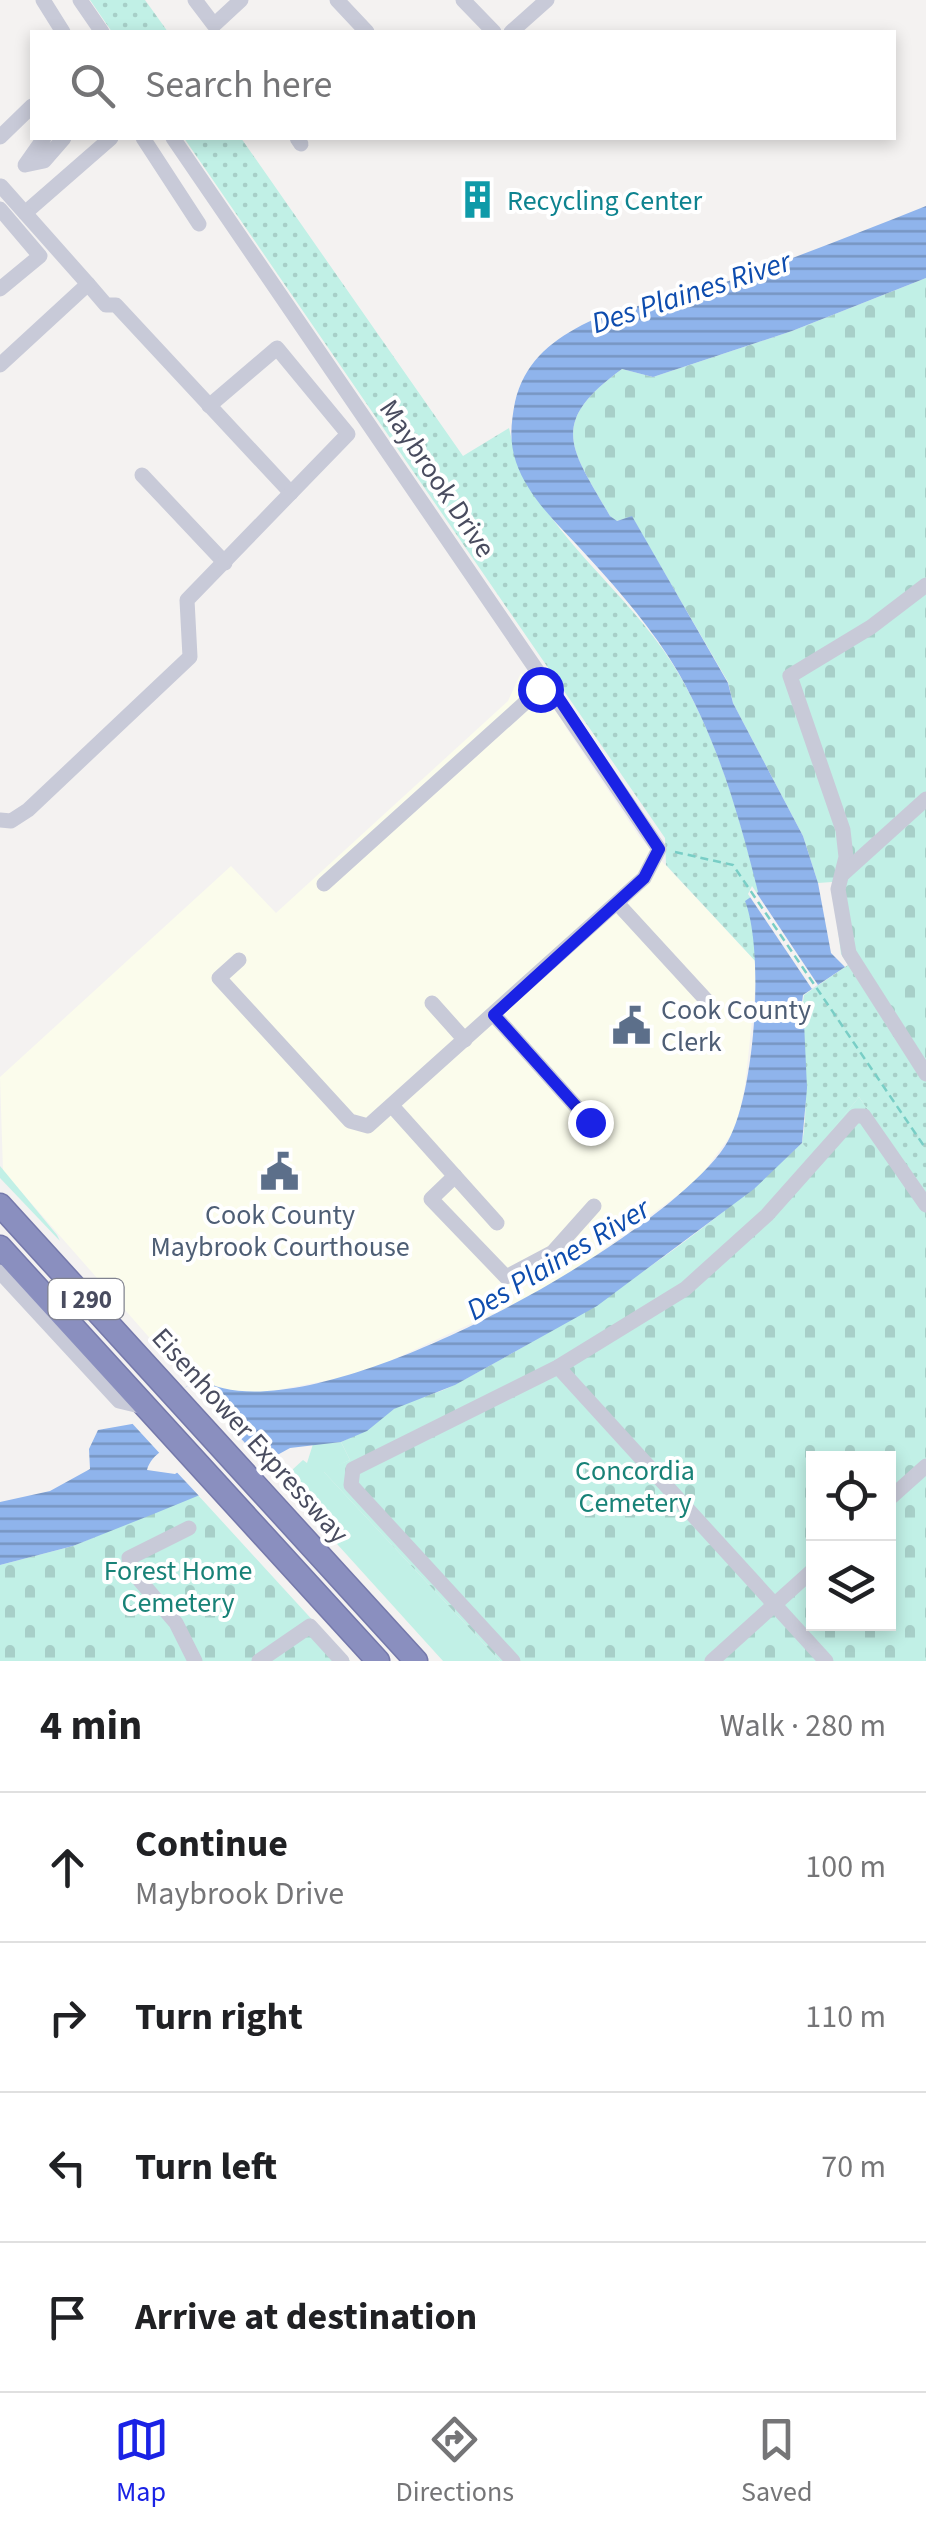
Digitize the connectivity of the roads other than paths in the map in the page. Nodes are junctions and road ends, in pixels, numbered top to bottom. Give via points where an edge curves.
1 (43, 0) edge
2 (80, 0) edge
3 (196, 0) edge
4 (241, 0) edge
5 (337, 0) edge
6 (463, 0) edge
7 (547, 0) edge
8 (217, 29) edge
9 (62, 30) edge
10 (101, 30) edge
11 (365, 30) edge
12 (492, 30) edge
13 (513, 30) edge
14 (30, 108) edge
15 (0, 136) edge
16 (43, 140) edge
17 (62, 140) edge
18 (109, 140) edge
19 (144, 140) edge
20 (174, 140) edge
21 (25, 165) junction
22 (2, 182) edge
23 (0, 209) edge
24 (25, 213) junction
25 (199, 224) dead end
26 (88, 284) junction
27 (0, 289) edge
28 (0, 365) edge
29 (209, 406) junction
30 (142, 475) dead end
31 (291, 492) junction
32 (224, 563) junction
33 (924, 591) edge
34 (548, 682) junction
35 (926, 799) edge
36 (0, 820) edge
37 (844, 873) junction
38 (324, 884) dead end
39 (618, 904) junction
40 (239, 960) dead end
41 (708, 1002) dead end
42 (432, 1003) dead end
43 (494, 1015) junction
44 (466, 1040) junction
45 (926, 1074) edge
46 (393, 1107) junction
47 (590, 1122) dead end
48 (455, 1176) junction
49 (0, 1205) edge
50 (926, 1205) edge
51 (594, 1206) dead end
52 (497, 1223) dead end
53 (0, 1247) edge
54 (0, 1272) edge
55 (558, 1367) junction
56 (149, 1409) junction
57 (926, 1466) edge
58 (896, 1493) edge
59 (189, 1528) dead end
60 (806, 1576) edge
61 (773, 1606) junction
62 (195, 1661) edge
63 (260, 1661) edge
64 (342, 1661) edge
65 (378, 1661) edge
66 (416, 1661) edge
67 (513, 1661) edge
68 (712, 1661) edge
69 (826, 1661) edge

1 - 9 street
2 - 10 street
3 - 8 street
4 - 8 street
5 - 11 street
6 - 12 street
7 - 13 street
14 - 15 street
16 - 21 street
17 - 21 street via 44,160
18 - 24 street
19 - 25 street
20 - 34 street, Maybrook Drive
21 - 22 street
22 - 24 street
23 - 27 street via 40,256
24 - 26 street
26 - 28 street
26 - 29 street via 106,304 116,305
29 - 31 street
29 - 31 street via 277,348 348,434
30 - 32 street
31 - 32 street
32 - 36 street via 186,600 190,657 28,810
33 - 37 street via 790,676 844,830
34 - 38 street
34 - 39 street, Maybrook Drive via 659,849 652,869
35 - 37 street
37 - 45 street via 838,901 849,953
39 - 41 street
39 - 43 street
40 - 46 street via 219,978 355,1125 368,1126
42 - 44 street
43 - 44 street
43 - 47 street
44 - 46 street
46 - 48 street
48 - 51 street via 430,1199 506,1277 553,1252
48 - 52 street
49 - 66 highway, Eisenhower Expressway / I 290
50 - 55 street via 864,1116 856,1116 767,1215 685,1289
53 - 56 highway, Eisenhower Expressway / I 290
54 - 56 street via 119,1401
55 - 61 street
55 - 67 street via 358,1466 350,1476 351,1485
56 - 65 highway, Eisenhower Expressway / I 290
57 - 58 street
59 - 62 street via 130,1558 131,1570 176,1623
60 - 61 street
61 - 68 street
61 - 69 street
63 - 64 street via 310,1626

